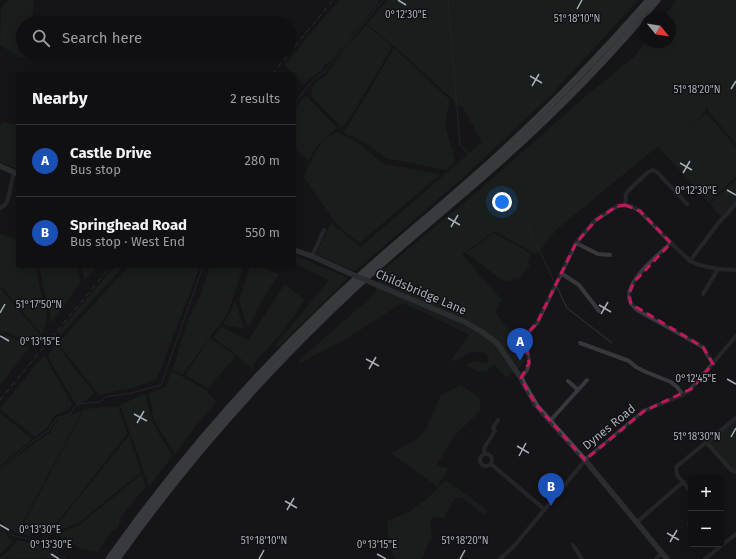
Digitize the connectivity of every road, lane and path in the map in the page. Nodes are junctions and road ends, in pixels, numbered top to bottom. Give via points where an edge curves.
1 (649, 0) edge
2 (657, 0) edge
3 (0, 166) edge
4 (16, 173) edge
5 (736, 203) edge
6 (687, 204) dead end
7 (625, 205) junction
8 (0, 208) edge
9 (324, 230) dead end
10 (576, 243) junction
11 (671, 243) junction
12 (296, 251) edge
13 (610, 255) dead end
14 (312, 256) junction
15 (690, 261) junction
16 (718, 269) junction
17 (736, 270) edge
18 (561, 274) junction
19 (703, 294) dead end
20 (599, 311) dead end
21 (736, 336) edge
22 (580, 343) dead end
23 (713, 364) junction
24 (521, 378) junction
25 (587, 380) dead end
26 (568, 381) dead end
27 (578, 390) junction
28 (683, 395) junction
29 (736, 418) edge
30 (498, 420) dead end
31 (550, 421) junction
32 (706, 442) junction
33 (485, 454) junction
34 (585, 460) junction
35 (491, 464) junction
36 (736, 472) edge
37 (683, 482) junction
38 (688, 488) edge
39 (544, 509) junction
40 (636, 523) junction
41 (736, 534) edge
42 (573, 545) dead end
43 (662, 553) junction
44 (109, 559) edge
45 (117, 559) edge
46 (500, 559) edge
47 (582, 559) edge
48 (656, 559) edge
49 (667, 559) edge
50 (705, 559) edge

1 - 44 highway via 541,115 487,166 368,268 278,355 187,457
2 - 45 highway via 601,63 534,130 375,270 277,365 201,449
3 - 4 street
4 - 8 street via 8,199
5 - 15 street
6 - 7 street via 658,173 651,170 628,191
7 - 10 street via 617,206 596,220
7 - 11 street via 640,211
9 - 14 street
10 - 13 street via 598,254
10 - 18 street
11 - 15 street
11 - 23 street via 649,263 634,282 629,298 631,304 637,310 703,347
12 - 14 street, Childsbridge Lane
14 - 24 street, Childsbridge Lane, bridge via 454,317 482,332 497,343
15 - 16 street
16 - 17 street
16 - 19 street
18 - 20 street via 579,285
18 - 24 street via 536,323 525,336 529,363
21 - 23 street, Dynes Road
22 - 28 street via 629,361 636,367 671,382
23 - 28 street, Dynes Road
24 - 31 street, Childsbridge Lane via 536,405
25 - 27 street
26 - 27 street
27 - 31 street
28 - 34 street, Dynes Road via 644,411
29 - 32 street
30 - 33 street via 484,448
31 - 34 street, Childsbridge Lane
32 - 36 street via 731,470
32 - 37 street via 676,467 677,475
33 - 35 street via 492,458
33 - 35 street via 480,458 481,464
34 - 39 street, Dynes Road
34 - 40 street, Childsbridge Lane
35 - 39 street
37 - 38 street
37 - 40 street
39 - 46 street, Dynes Road
40 - 43 street, Childsbridge Lane
41 - 50 street
42 - 47 street
43 - 48 street
43 - 49 street, Childsbridge Lane

